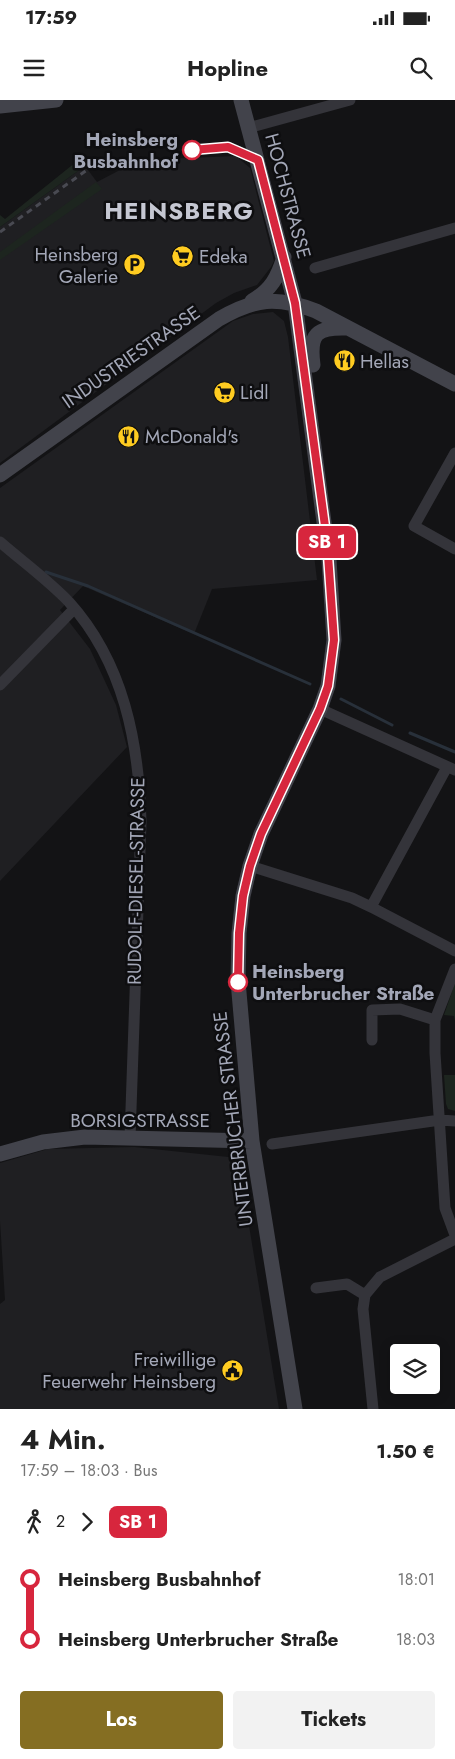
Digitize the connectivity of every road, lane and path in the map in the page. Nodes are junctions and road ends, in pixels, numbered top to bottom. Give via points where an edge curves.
1 (56, 100) edge
2 (241, 100) edge
3 (350, 100) edge
4 (0, 106) edge
5 (254, 126) junction
6 (455, 228) edge
7 (284, 257) junction
8 (315, 268) dead end
9 (295, 303) junction
10 (242, 306) junction
11 (349, 329) junction
12 (455, 384) edge
13 (314, 434) junction
14 (455, 453) edge
15 (0, 475) edge
16 (0, 542) edge
17 (455, 549) edge
18 (74, 609) junction
19 (0, 685) edge
20 (320, 709) junction
21 (451, 768) edge
22 (250, 866) junction
23 (371, 907) junction
24 (455, 951) edge
25 (455, 969) edge
26 (435, 1020) junction
27 (372, 1040) dead end
28 (440, 1120) junction
29 (455, 1121) edge
30 (130, 1138) junction
31 (252, 1141) junction
32 (272, 1144) dead end
33 (0, 1154) edge
34 (455, 1237) edge
35 (316, 1288) dead end
36 (365, 1295) junction
37 (295, 1409) edge
38 (374, 1409) edge

1 - 4 street
2 - 5 street, HOCHSTRASSE
3 - 5 street
5 - 7 street, HOCHSTRASSE
6 - 8 street
7 - 9 street, HOCHSTRASSE
7 - 10 street via 278,278 264,294
9 - 10 street, INDUSTRIESTRASSE via 259,301
9 - 11 street
9 - 13 street, UNTERBRUCHER STRASSE
10 - 15 street, INDUSTRIESTRASSE
11 - 12 street
11 - 13 street via 324,329 314,337 311,346 316,396
13 - 20 street, UNTERBRUCHER STRASSE via 329,560 334,640 328,686
14 - 17 street via 414,526
16 - 18 street, RUDOLF-DIESEL-STRASSE via 46,580
18 - 19 street
18 - 30 street, RUDOLF-DIESEL-STRASSE via 107,661 122,696 132,731 140,781
20 - 21 street
20 - 22 street, UNTERBRUCHER STRASSE via 261,834
21 - 23 street
22 - 23 street
22 - 31 street, UNTERBRUCHER STRASSE via 239,933 238,981
23 - 24 street
25 - 26 street
26 - 27 street via 400,1009 372,1010
26 - 28 street
28 - 29 street
28 - 32 street
28 - 34 street via 445,1208
30 - 31 street, BORSIGSTRASSE
30 - 33 street, BORSIGSTRASSE via 85,1137 43,1142
31 - 37 street, UNTERBRUCHER STRASSE
34 - 36 street via 380,1278
35 - 36 street via 347,1284
36 - 38 street via 363,1309

